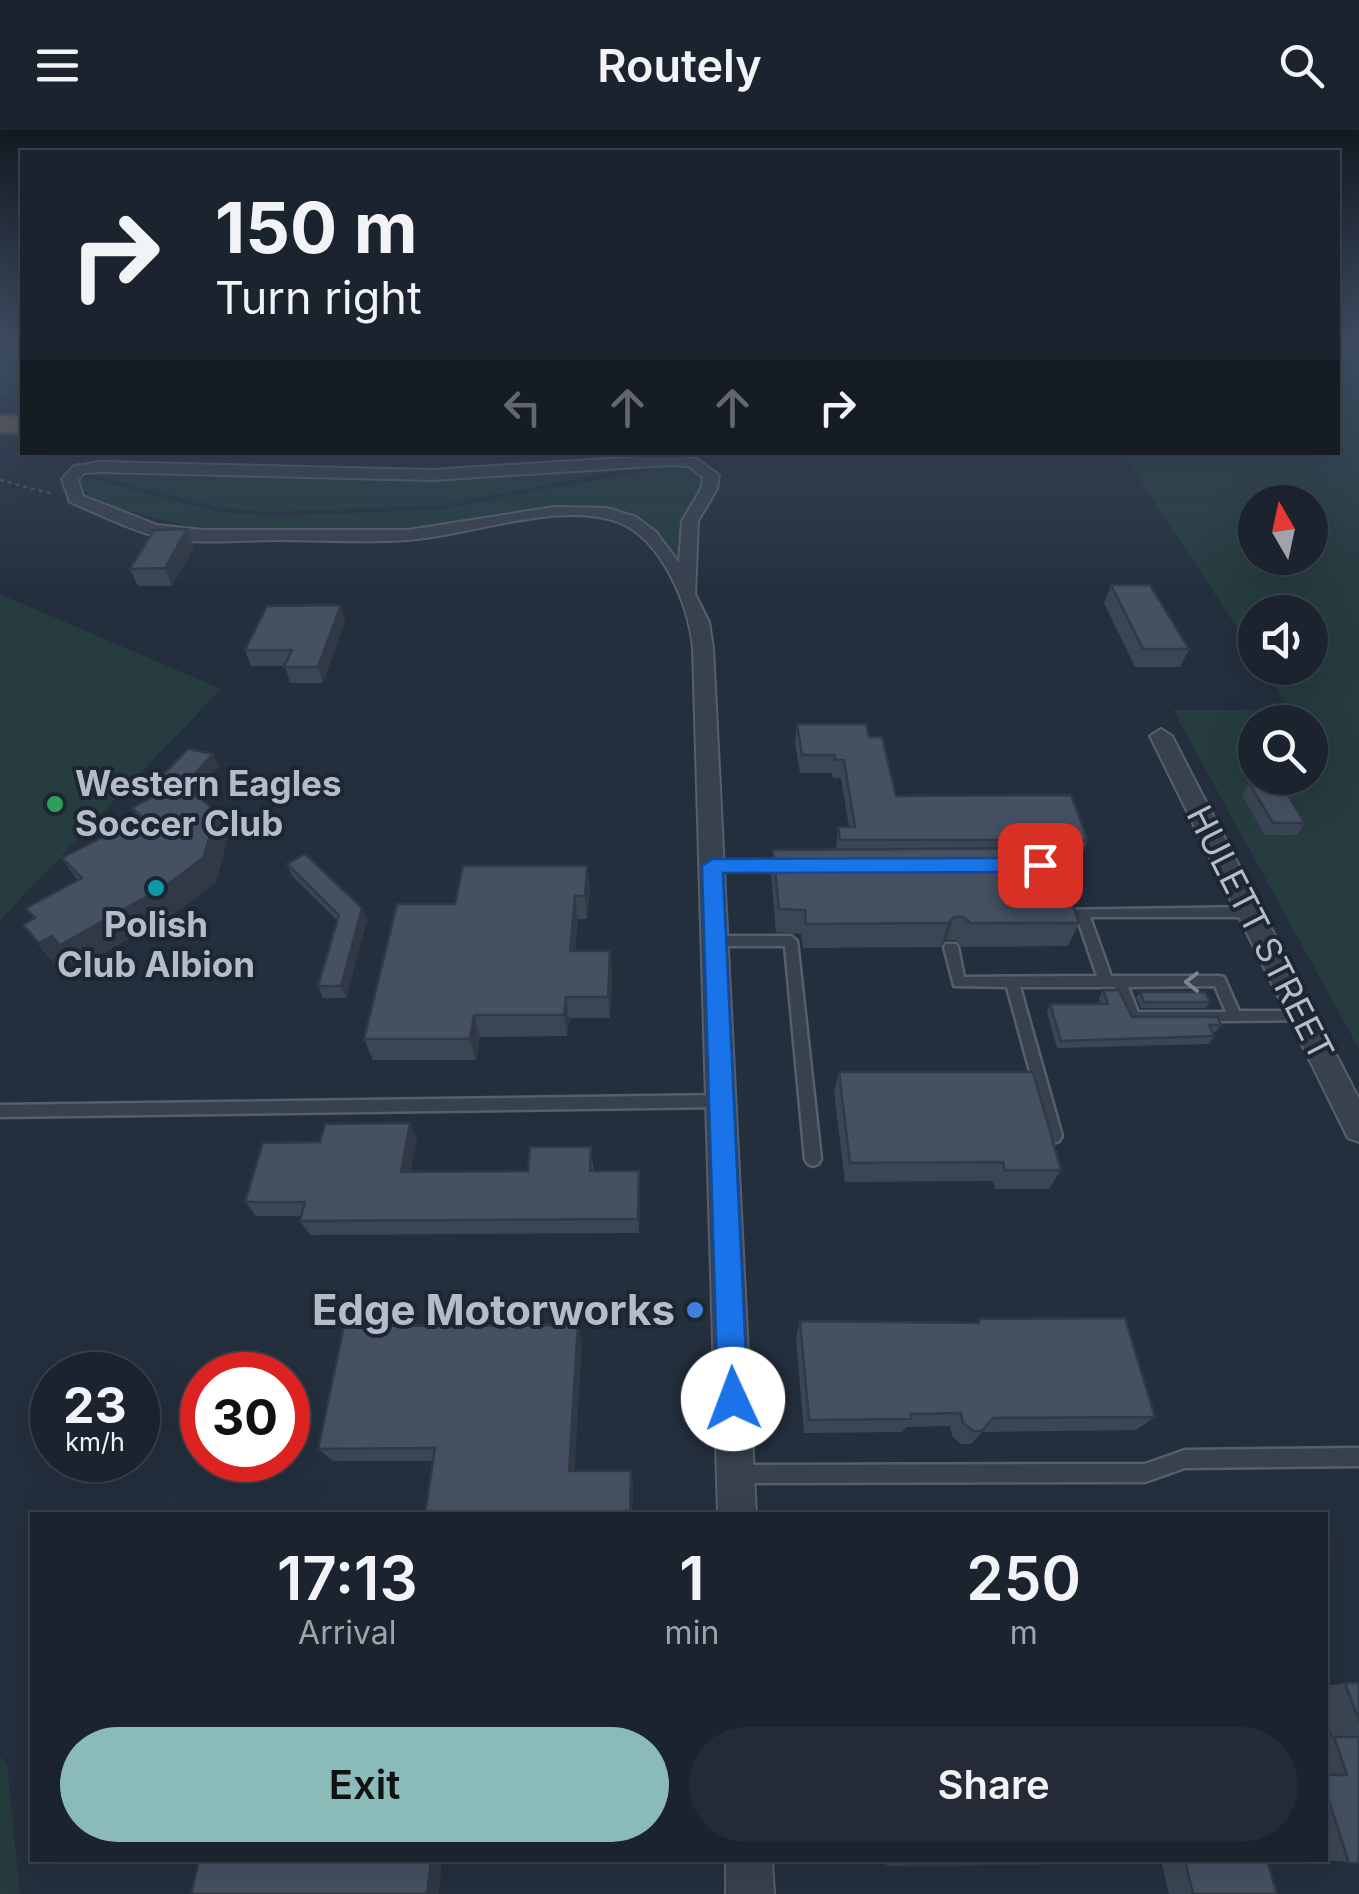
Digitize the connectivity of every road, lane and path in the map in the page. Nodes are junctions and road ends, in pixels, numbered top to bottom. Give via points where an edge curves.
1 (0, 480) edge
2 (76, 499) junction
3 (688, 593) junction
4 (1161, 736) dead end
5 (712, 866) junction
6 (804, 866) edge
7 (1249, 912) junction
8 (1057, 914) edge
9 (1082, 914) junction
10 (716, 942) junction
11 (951, 947) edge
12 (1012, 982) junction
13 (1113, 982) junction
14 (1235, 1016) junction
15 (1302, 1016) junction
16 (723, 1101) junction
17 (0, 1111) edge
18 (1359, 1130) edge
19 (1054, 1136) edge
20 (812, 1159) dead end
21 (1359, 1457) edge
22 (736, 1474) junction
23 (737, 1512) edge
24 (749, 1862) edge
25 (750, 1894) edge

1 - 2 path
2 - 3 street via 154,530 204,535 408,535 554,512 607,513 650,536
2 - 3 street via 70,479 79,469 101,467 432,476 692,462 711,475 690,521
3 - 5 street via 703,648
4 - 7 street, HULETT STREET
5 - 6 lane
5 - 10 street
7 - 9 lane
7 - 15 street, HULETT STREET
8 - 9 lane
9 - 13 lane
10 - 16 street
10 - 20 lane via 791,941
11 - 12 lane via 959,982
12 - 13 lane
12 - 19 lane
13 - 14 lane via 1133,1017
14 -> 13 lane via 1219,982
14 - 15 lane
15 - 18 street, HULETT STREET
16 - 17 lane
16 - 22 street
21 - 22 lane via 1185,1459 1145,1474
22 - 23 street
24 - 25 street

